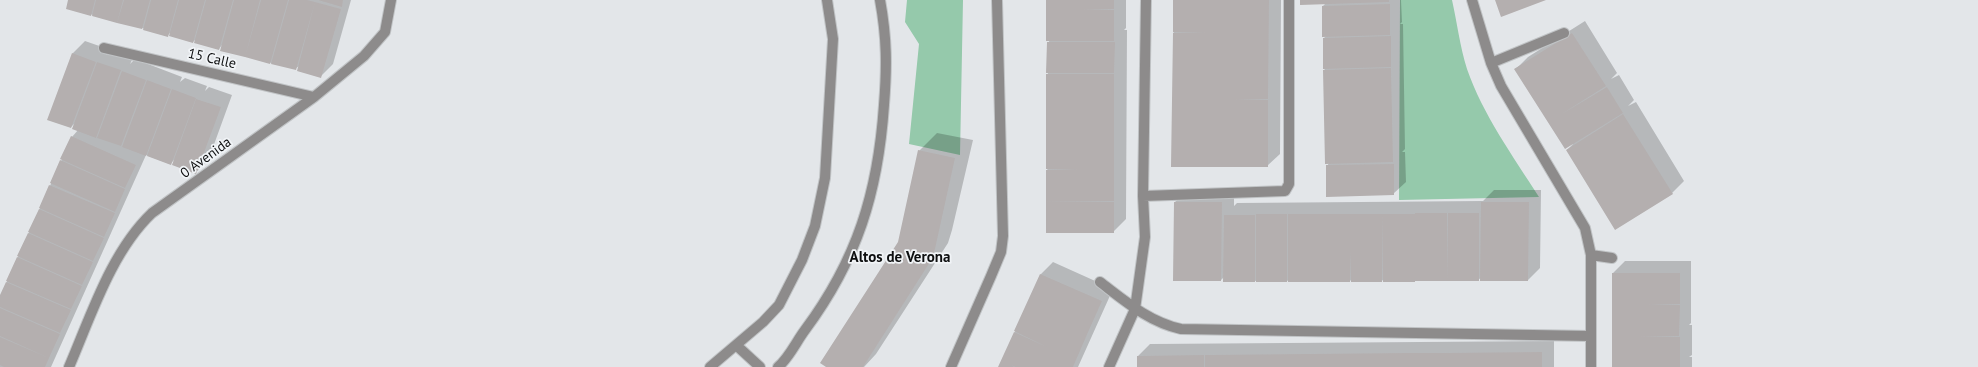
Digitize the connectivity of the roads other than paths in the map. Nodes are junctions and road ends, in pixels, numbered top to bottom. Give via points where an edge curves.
1 (391, 0) edge
2 (827, 0) edge
3 (880, 0) edge
4 (997, 0) edge
5 (1146, 0) edge
6 (1289, 0) edge
7 (1472, 0) edge
8 (1564, 32) dead end
9 (104, 48) dead end
10 (1491, 63) junction
11 (314, 97) junction
12 (1143, 196) junction
13 (1590, 255) junction
14 (1612, 258) dead end
15 (1100, 282) dead end
16 (1135, 308) junction
17 (1591, 336) junction
18 (736, 345) junction
19 (781, 366) edge
20 (69, 367) edge
21 (710, 367) edge
22 (760, 367) edge
23 (951, 367) edge
24 (1109, 367) edge
25 (1591, 367) edge

1 - 11 street, 0 Avenida via 385,32 364,56
2 - 18 street via 833,39 825,178 815,226 802,260 779,305 764,322
3 - 19 street via 886,34 887,61 881,142 868,206 860,231 844,265 817,314
4 - 23 street via 1003,236 1001,252
5 - 12 street
6 - 12 street via 1288,187 1285,191
7 - 10 street
8 - 10 street
9 - 11 street, 15 Calle
10 - 13 street via 1501,86 1582,220
11 - 20 street, 0 Avenida via 158,209 141,224 129,240 100,294
12 - 16 street via 1145,238
13 - 14 street
13 - 17 street
15 - 16 street
16 - 17 street via 1156,321 1181,330
16 - 24 street
17 - 25 street
18 - 21 street
18 - 22 street

